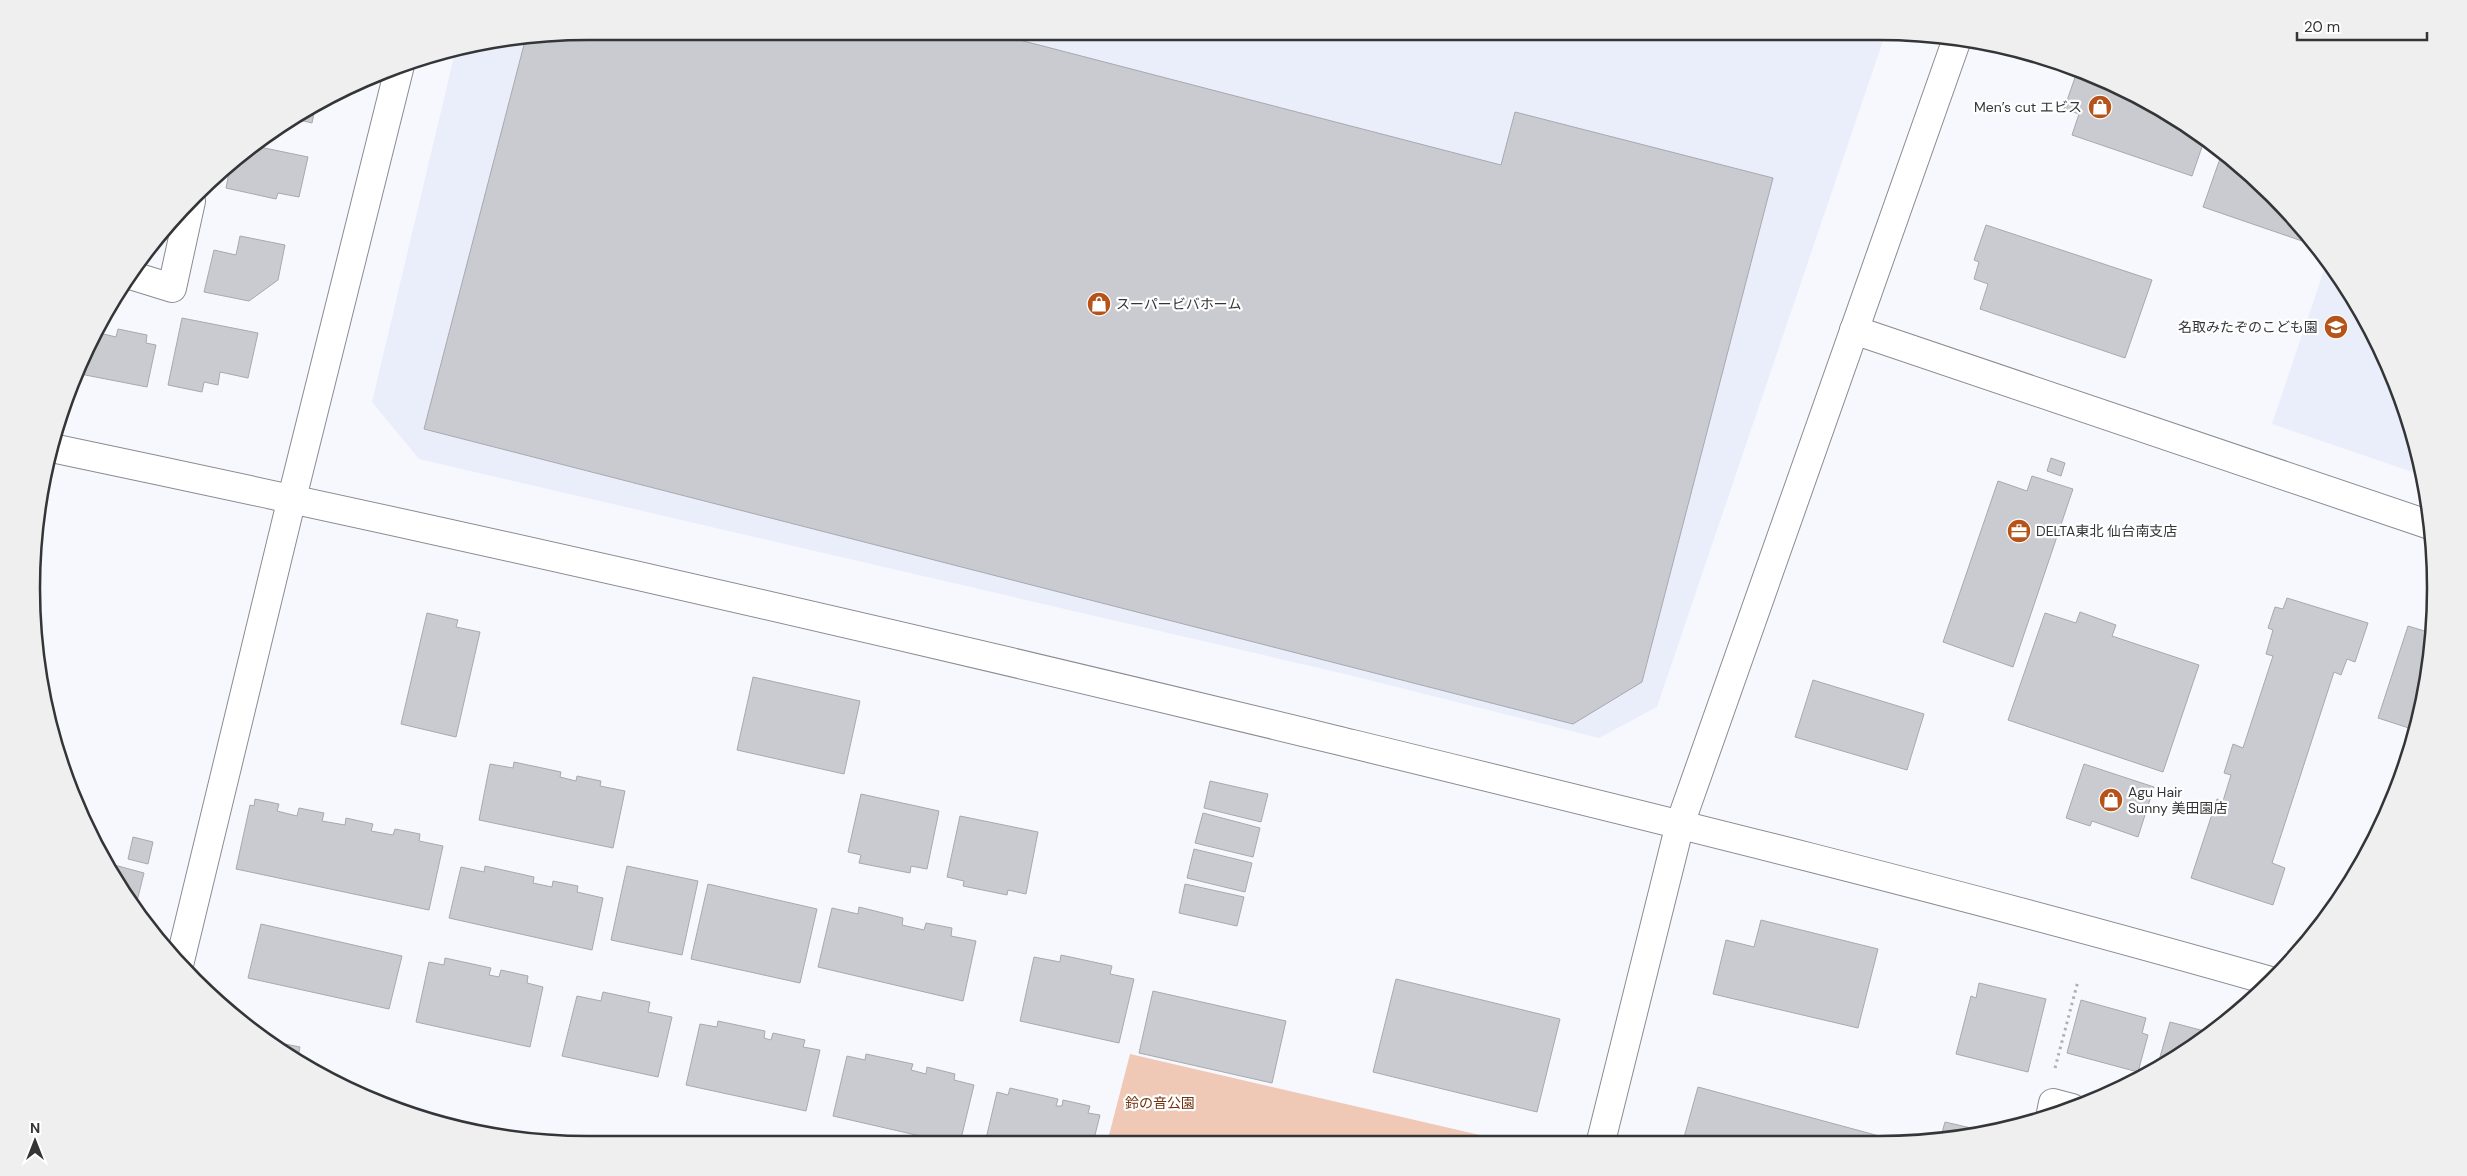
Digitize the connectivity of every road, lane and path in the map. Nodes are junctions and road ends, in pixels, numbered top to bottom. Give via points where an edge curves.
1 (1955, 46) edge
2 (398, 74) edge
3 (188, 214) edge
4 (137, 277) edge
5 (1854, 330) junction
6 (58, 449) edge
7 (292, 498) junction
8 (2423, 523) edge
9 (1680, 824) junction
10 (181, 955) edge
11 (2262, 978) edge
12 (2078, 981) dead end
13 (2058, 1106) edge
14 (1602, 1136) edge

1 - 5 street
2 - 7 street
3 - 4 street via 172,288
5 - 8 street
5 - 9 street
6 - 7 street
7 - 9 street via 935,643
7 - 10 street
9 - 11 street via 2092,930
9 - 14 street
12 - 13 path via 2052,1082

